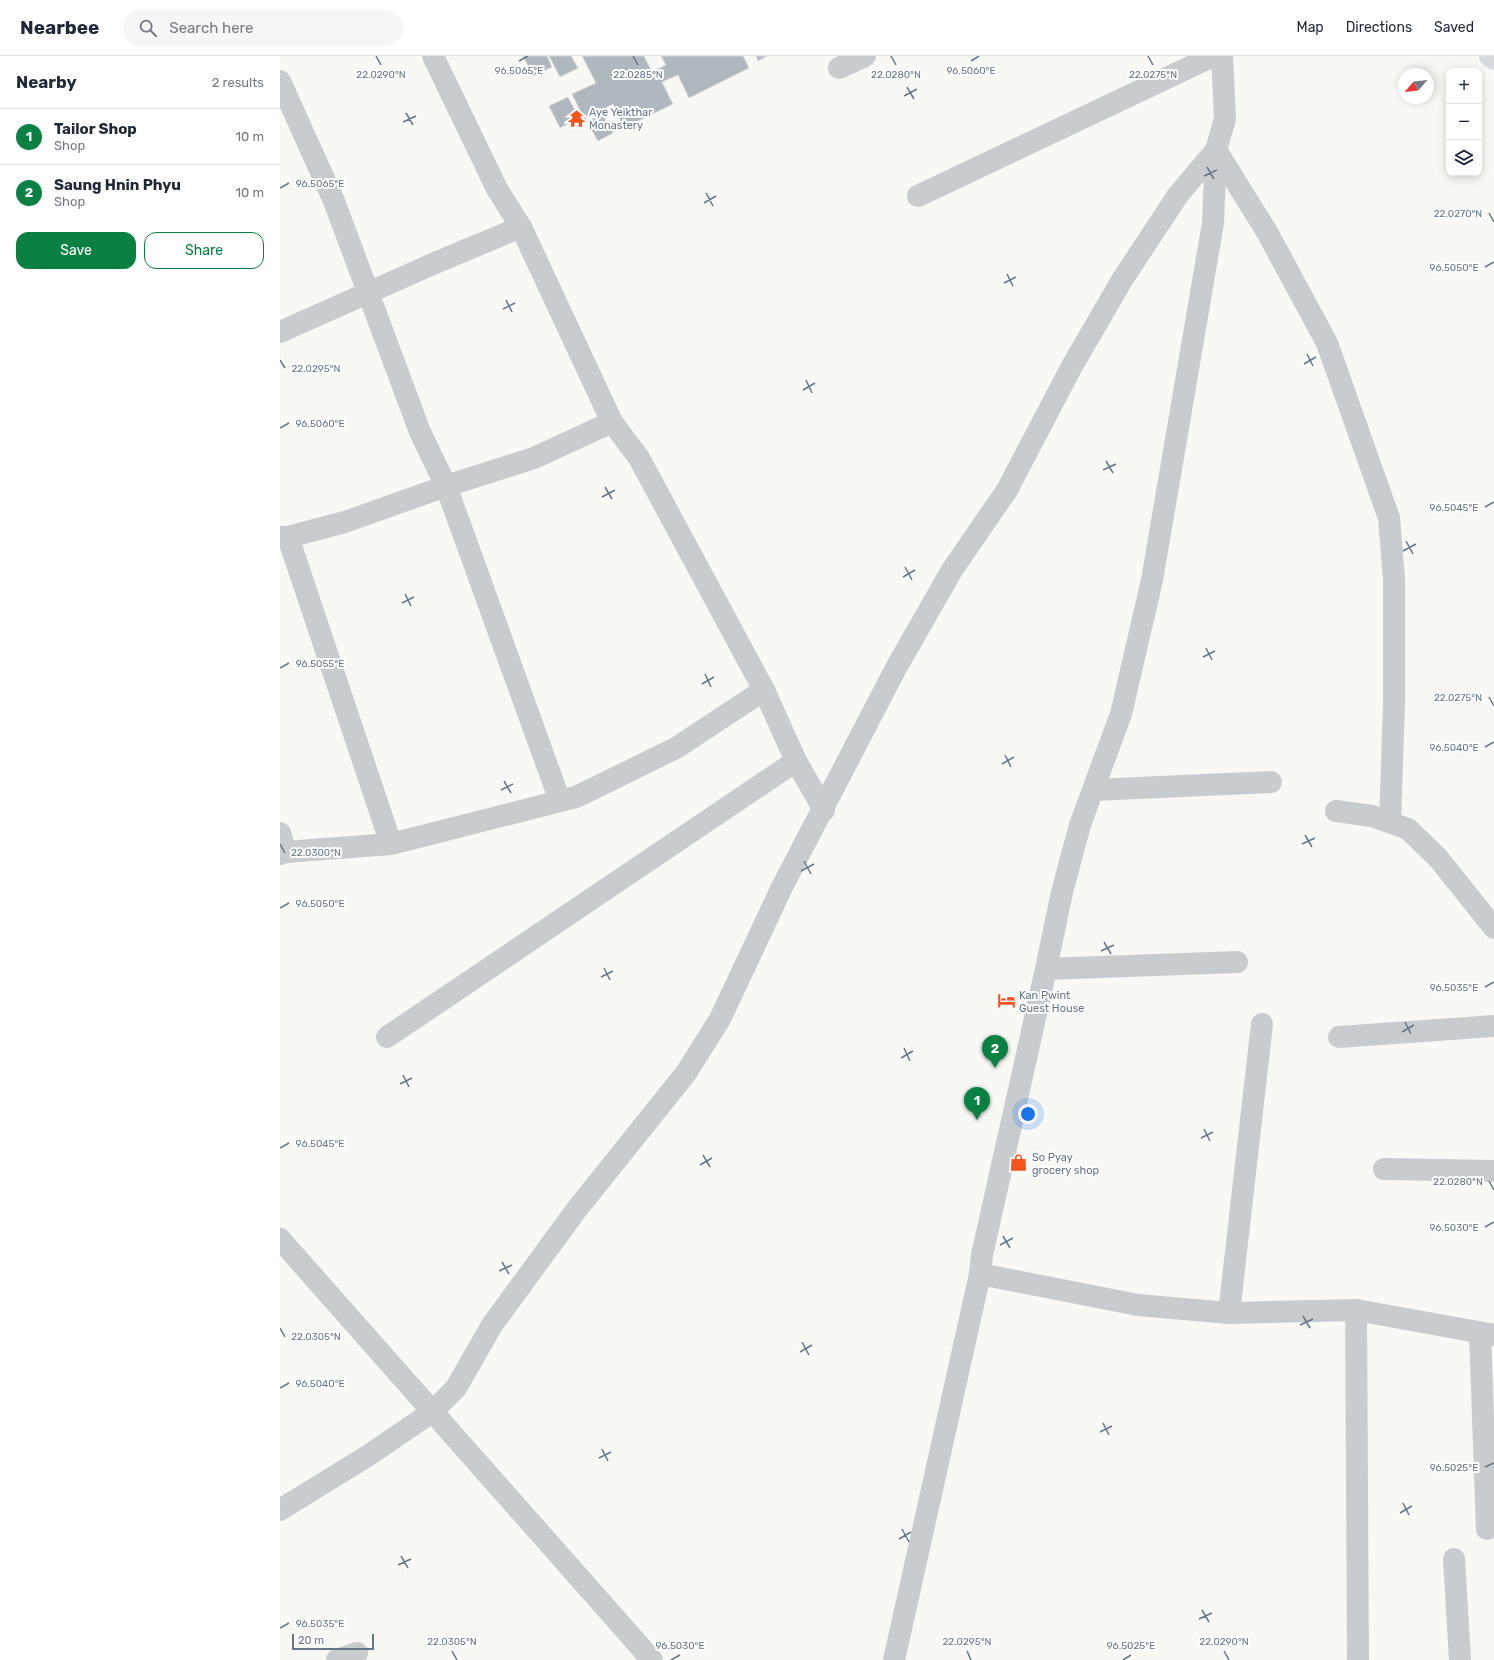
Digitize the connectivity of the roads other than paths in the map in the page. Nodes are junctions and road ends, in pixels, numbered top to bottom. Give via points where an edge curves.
1 (433, 56) edge
2 (864, 56) edge
3 (1213, 56) edge
4 (1222, 56) edge
5 (1490, 56) edge
6 (1494, 59) edge
7 (839, 68) dead end
8 (280, 81) edge
9 (1216, 150) junction
10 (918, 196) dead end
11 (520, 227) junction
12 (368, 293) junction
13 (280, 332) edge
14 (612, 422) junction
15 (446, 486) junction
16 (284, 537) edge
17 (764, 690) junction
18 (796, 761) junction
19 (1270, 782) dead end
20 (1093, 790) junction
21 (560, 801) junction
22 (824, 810) junction
23 (1336, 811) dead end
24 (1390, 822) junction
25 (391, 844) junction
26 (282, 846) edge
27 (1494, 928) edge
28 (1237, 962) dead end
29 (1046, 969) junction
30 (1262, 1024) dead end
31 (1494, 1026) edge
32 (1339, 1036) dead end
33 (387, 1037) dead end
34 (1384, 1169) dead end
35 (1494, 1171) edge
36 (280, 1240) edge
37 (980, 1274) junction
38 (1356, 1310) junction
39 (1229, 1312) junction
40 (1487, 1333) edge
41 (432, 1412) junction
42 (280, 1510) edge
43 (1487, 1529) dead end
44 (1454, 1559) dead end
45 (357, 1653) dead end
46 (337, 1660) edge
47 (651, 1660) edge
48 (894, 1660) edge
49 (1358, 1660) edge
50 (1460, 1660) edge

1 - 11 street via 497,189
2 - 7 street
3 - 10 street
4 - 9 street via 1225,119
5 - 6 main road
8 - 12 street via 334,201
9 - 20 street via 1213,223 1152,580 1120,714
9 - 22 street via 1178,195 1122,280 1072,366 1007,490 952,570 896,668
9 - 24 street via 1268,232 1327,343 1389,518 1394,579 1394,704
11 - 12 street
11 - 14 street
12 - 13 street
12 - 15 street via 420,432
14 - 15 street via 534,458
14 - 17 street via 639,458
15 - 16 street via 345,522
15 - 21 street
16 - 25 street
17 - 18 street
17 - 21 street via 676,748 576,797
18 - 22 street
18 - 33 street
19 - 20 street
20 - 29 street via 1080,825 1062,892
21 - 25 street
22 - 41 street via 782,887 720,1019 686,1073 577,1209 492,1325 456,1388
23 - 24 street via 1372,816
24 - 27 street via 1408,829 1438,858
25 - 26 street
28 - 29 street
29 - 37 street via 983,1248
30 - 39 street
31 - 32 street
34 - 35 street
36 - 41 street
37 - 39 street via 1138,1305
37 - 48 street
38 - 39 street
38 - 40 street
38 - 49 street
40 - 43 street
41 - 42 street via 363,1459
41 - 47 street
44 - 50 street
45 - 46 street

